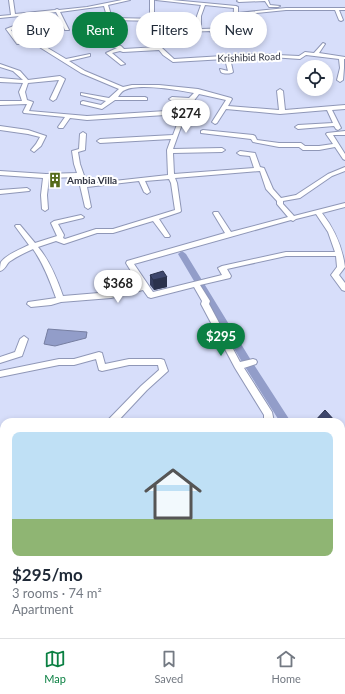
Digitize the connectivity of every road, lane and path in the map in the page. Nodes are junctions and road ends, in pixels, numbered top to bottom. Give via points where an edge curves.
1 (10, 0) edge
2 (128, 0) edge
3 (152, 0) edge
4 (158, 0) edge
5 (226, 0) edge
6 (239, 1) dead end
7 (190, 2) edge
8 (107, 3) edge
9 (327, 3) dead end
10 (203, 5) junction
11 (224, 6) junction
12 (300, 6) junction
13 (333, 9) junction
14 (345, 9) edge
15 (58, 10) junction
16 (12, 12) edge
17 (46, 12) edge
18 (152, 12) edge
19 (200, 12) edge
20 (236, 12) edge
21 (252, 12) edge
22 (12, 16) edge
23 (0, 17) edge
24 (136, 19) edge
25 (340, 20) dead end
26 (12, 28) edge
27 (67, 29) dead end
28 (12, 34) edge
29 (323, 44) dead end
30 (44, 48) edge
31 (160, 48) joint
32 (122, 49) joint
33 (316, 54) junction
34 (88, 55) dead end
35 (226, 58) junction
36 (343, 58) edge
37 (65, 61) junction
38 (123, 64) dead end
39 (0, 65) edge
40 (222, 70) dead end
41 (113, 76) dead end
42 (0, 80) edge
43 (101, 80) junction
44 (340, 80) dead end
45 (26, 81) junction
46 (123, 89) junction
47 (198, 91) junction
48 (280, 91) dead end
49 (84, 94) dead end
50 (145, 98) dead end
51 (53, 99) dead end
52 (112, 99) junction
53 (172, 99) dead end
54 (192, 100) junction
55 (25, 102) junction
56 (0, 103) edge
57 (83, 103) dead end
58 (224, 107) junction
59 (345, 107) edge
60 (329, 108) junction
61 (184, 112) junction
62 (282, 112) junction
63 (69, 116) junction
64 (215, 122) dead end
65 (336, 124) junction
66 (61, 127) dead end
67 (298, 127) dead end
68 (0, 128) edge
69 (203, 132) dead end
70 (83, 134) dead end
71 (343, 134) edge
72 (175, 136) junction
73 (100, 141) dead end
74 (336, 145) junction
75 (34, 150) dead end
76 (222, 150) dead end
77 (170, 151) junction
78 (240, 153) dead end
79 (345, 158) edge
80 (262, 169) junction
81 (345, 169) edge
82 (0, 173) edge
83 (81, 175) junction
84 (46, 176) junction
85 (171, 176) junction
86 (141, 179) junction
87 (84, 186) junction
88 (27, 190) dead end
89 (0, 192) edge
90 (147, 192) dead end
91 (280, 200) junction
92 (345, 205) edge
93 (88, 207) dead end
94 (46, 209) dead end
95 (216, 213) dead end
96 (319, 213) junction
97 (81, 217) dead end
98 (155, 218) junction
99 (293, 219) junction
100 (18, 226) dead end
101 (229, 235) junction
102 (167, 236) dead end
103 (57, 238) junction
104 (34, 246) junction
105 (340, 254) junction
106 (1, 266) edge
107 (343, 267) edge
108 (199, 283) junction
109 (145, 287) junction
110 (345, 288) edge
111 (60, 299) junction
112 (31, 304) dead end
113 (24, 339) dead end
114 (0, 360) edge
115 (0, 374) edge
116 (115, 418) edge
117 (269, 418) edge

1 - 16 street
2 - 8 street
3 - 18 street
4 - 7 street
5 - 11 street
6 - 12 street via 266,0 269,6
7 - 10 street
8 - 15 street
8 - 24 street via 110,19
9 - 13 street
10 - 11 street
10 - 19 street
11 - 20 street via 236,7
12 - 13 street
12 - 21 street
13 - 14 street
13 - 25 street
15 - 17 street
15 - 27 street
22 - 23 street
26 - 28 street via 8,29
29 - 33 street
30 - 37 street
31 - 32 street via 123,51
31 - 35 street, Krishibid Road via 173,61
32 - 38 street via 108,52
33 - 35 street, Krishibid Road via 305,53 300,58 272,55
33 - 36 street, Krishibid Road
34 - 37 street
35 - 40 street via 230,72
36 - 44 street
37 - 43 street
39 - 45 street via 17,70
41 - 43 street
42 - 45 street
43 - 46 street
45 - 51 street via 62,79
45 - 55 street via 22,92
46 - 47 street via 144,87
46 - 52 street
47 - 54 street
47 - 58 street via 229,99
48 - 62 street
49 - 52 street
50 - 52 street
52 - 57 street via 102,107
53 - 54 street
54 - 61 street
55 - 56 street
55 - 63 street via 30,102 26,112
58 - 62 street
58 - 64 street
59 - 60 street
60 - 62 street
60 - 65 street
61 - 63 street via 87,118
61 - 72 street
63 - 66 street
65 - 67 street
65 - 71 street
68 - 75 street via 43,136
69 - 74 street via 253,137 255,142 301,145 303,148
70 - 83 street via 82,150 75,151
71 - 74 street via 329,134
72 - 73 street
72 - 77 street
74 - 79 street
76 - 77 street
77 - 85 street
78 - 80 street via 253,154 256,168
80 - 85 street
80 - 91 street via 270,193
81 - 91 street via 330,175 298,197
82 - 84 street
83 - 84 street
83 - 87 street
84 - 94 street
85 - 86 street
85 - 98 street via 178,211
86 - 87 street
86 - 90 street
87 - 93 street
88 - 89 street
91 - 99 street via 280,204
92 - 96 street via 321,210
95 - 101 street
96 - 99 street
96 - 105 street via 330,226
97 - 103 street via 54,223 61,235
98 - 102 street
98 - 103 street via 113,231 96,231 64,242
99 - 101 street
100 - 104 street
101 - 109 street via 130,263
103 - 104 street
104 - 106 street
104 - 111 street via 41,255
105 - 107 street
105 - 108 street via 298,253 276,256 222,268 226,276
107 - 110 street via 335,274
108 - 109 street via 151,295
108 - 117 street via 205,304 246,364
109 - 111 street via 111,295
111 - 112 street
113 - 114 street via 19,354
115 - 116 street via 59,362 74,362 100,355 102,368 129,362 161,362 164,371

